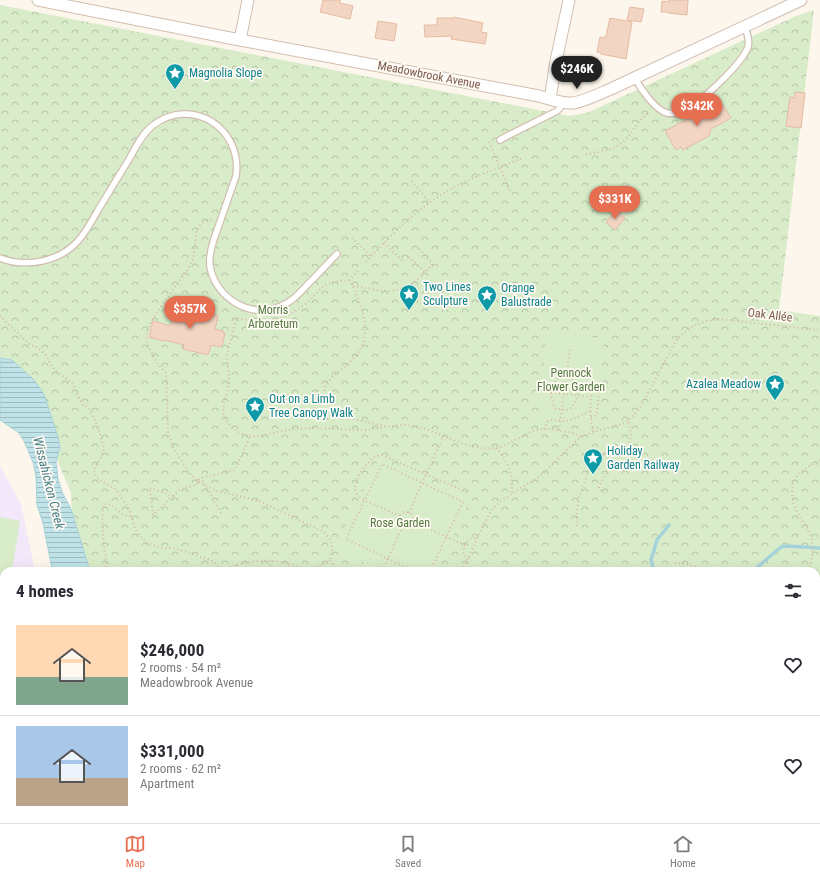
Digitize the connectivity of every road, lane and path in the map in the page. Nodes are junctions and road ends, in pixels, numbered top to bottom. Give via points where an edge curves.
1 (38, 0) edge
2 (248, 0) edge
3 (569, 0) edge
4 (801, 0) edge
5 (745, 27) junction
6 (240, 40) junction
7 (635, 78) junction
8 (550, 98) junction
9 (564, 102) junction
10 (658, 108) junction
11 (500, 140) dead end
12 (489, 142) dead end
13 (586, 154) dead end
14 (523, 158) dead end
15 (500, 167) junction
16 (412, 181) dead end
17 (510, 191) dead end
18 (429, 203) junction
19 (220, 222) junction
20 (352, 238) dead end
21 (384, 243) junction
22 (418, 248) dead end
23 (336, 254) dead end
24 (372, 256) junction
25 (409, 257) dead end
26 (0, 258) edge
27 (403, 261) dead end
28 (366, 262) dead end
29 (358, 271) dead end
30 (425, 272) junction
31 (353, 286) junction
32 (0, 316) edge
33 (820, 330) edge
34 (233, 333) dead end
35 (570, 348) dead end
36 (566, 378) junction
37 (551, 392) junction
38 (564, 394) junction
39 (577, 396) junction
40 (590, 397) junction
41 (562, 410) junction
42 (590, 411) junction
43 (591, 418) junction
44 (560, 420) junction
45 (628, 421) junction
46 (386, 426) junction
47 (544, 429) junction
48 (559, 430) junction
49 (593, 432) junction
50 (250, 436) junction
51 (444, 436) junction
52 (581, 437) junction
53 (496, 448) junction
54 (606, 454) junction
55 (820, 460) edge
56 (426, 474) junction
57 (199, 480) junction
58 (422, 483) junction
59 (469, 493) dead end
60 (512, 493) junction
61 (605, 494) dead end
62 (173, 496) junction
63 (364, 500) junction
64 (221, 513) dead end
65 (409, 513) junction
66 (131, 516) junction
67 (400, 516) junction
68 (413, 522) junction
69 (403, 526) junction
70 (577, 526) dead end
71 (446, 537) junction
72 (478, 539) junction
73 (465, 545) junction
74 (387, 558) junction
75 (469, 558) junction
76 (330, 560) junction
77 (272, 561) junction
78 (675, 563) dead end
79 (290, 564) junction
80 (236, 565) joint
81 (107, 567) edge
82 (218, 567) edge
83 (231, 567) edge
84 (270, 567) edge
85 (289, 567) edge
86 (297, 567) edge
87 (316, 567) edge
88 (334, 567) edge
89 (384, 567) edge
90 (406, 567) edge
91 (432, 567) edge
92 (464, 567) edge
93 (698, 567) edge
94 (809, 567) edge

1 - 6 street, Meadowbrook Avenue
2 - 6 street
3 - 8 street
4 - 5 street, Meadowbrook Avenue
5 - 7 street, Meadowbrook Avenue
5 - 10 lane via 749,40 748,47 739,61 715,86 684,111 666,113
6 - 8 street, Meadowbrook Avenue
7 - 9 street, Meadowbrook Avenue via 581,101
7 - 10 lane via 641,90
8 - 9 street, Meadowbrook Avenue
9 - 11 lane via 557,111
10 - 13 path via 643,116 620,144
12 - 15 path
14 - 15 path
15 - 17 path
15 - 18 path via 462,183
16 - 18 path
18 - 21 path
19 - 23 lane via 211,248 212,272 218,286 228,298 250,310 270,310 290,302
19 - 26 lane via 236,176 237,160 233,146 218,125 194,115 178,114 169,116 148,129 89,226 71,247 39,262 22,263
19 - 76 path via 206,221 197,229 193,259 149,326 146,335 147,344 157,363 166,373 168,432 173,447 194,478 217,491 268,504 327,534 332,545
20 - 24 path
21 - 24 path
21 - 27 path
22 - 30 path via 432,263
24 - 28 path
25 - 30 path
29 - 31 path via 349,280
30 - 31 path via 409,286 395,291
31 - 46 path via 366,324 364,339 354,359 327,383 324,395 339,412
32 - 66 path via 30,345 46,355 55,370 74,385 80,400 95,420 104,448 94,473 99,480 118,492 128,506
33 - 45 path, Oak Allée via 719,319 702,322 678,338 638,412
34 - 50 path via 227,357 229,383 224,414 227,423 241,434
35 - 36 path
36 - 37 path via 560,377 553,384
36 - 38 path
36 - 39 path via 572,379 577,388
37 - 38 path
37 - 41 path via 556,409
38 - 39 path
38 - 41 path
39 - 40 path
39 - 41 path via 569,410
40 - 42 path
40 - 43 path via 593,386 598,384 597,413
41 - 44 path
42 - 43 path
42 - 44 path via 569,421
43 - 49 path
44 - 47 path via 548,421
44 - 48 path
45 - 49 path
45 - 54 path via 631,439 621,449
46 - 50 path via 362,430 302,428
46 - 51 path via 417,426
47 - 48 path
47 - 53 path via 536,430
48 - 52 path
49 - 52 path
50 - 57 path via 235,470
51 - 53 path via 471,446
51 - 56 path
52 - 60 path via 543,474
53 - 60 path via 508,463
54 - 61 path via 610,465 599,487
54 - 70 path via 589,466 578,499
55 - 94 path via 799,474 792,495 795,508 812,541
56 - 58 path
56 - 59 path
56 - 63 path via 382,455 376,456 355,483 356,494
57 - 62 path, bridge
57 - 64 path, bridge via 203,481
58 - 63 path via 382,464
58 - 65 path
58 - 71 path via 463,502
60 - 72 path via 491,511
62 - 62 path via 158,511 153,515 150,488
63 - 67 path
63 - 74 path via 346,539
65 - 67 path
65 - 68 path via 413,517
66 - 81 path via 120,513 108,503 104,505 102,516
66 - 82 path via 138,533 146,542 200,556
67 - 69 path via 399,522
68 - 69 path
68 - 71 path
69 - 74 path
71 - 73 path
71 - 91 path
72 - 73 path via 474,537
72 - 75 path
73 - 75 path via 463,553
74 - 89 path
74 - 90 path
75 - 92 path
76 - 87 path
76 - 88 path
77 - 79 path
77 - 80 path
77 - 84 path
78 - 93 path
79 - 85 path
79 - 86 path
80 - 83 path

